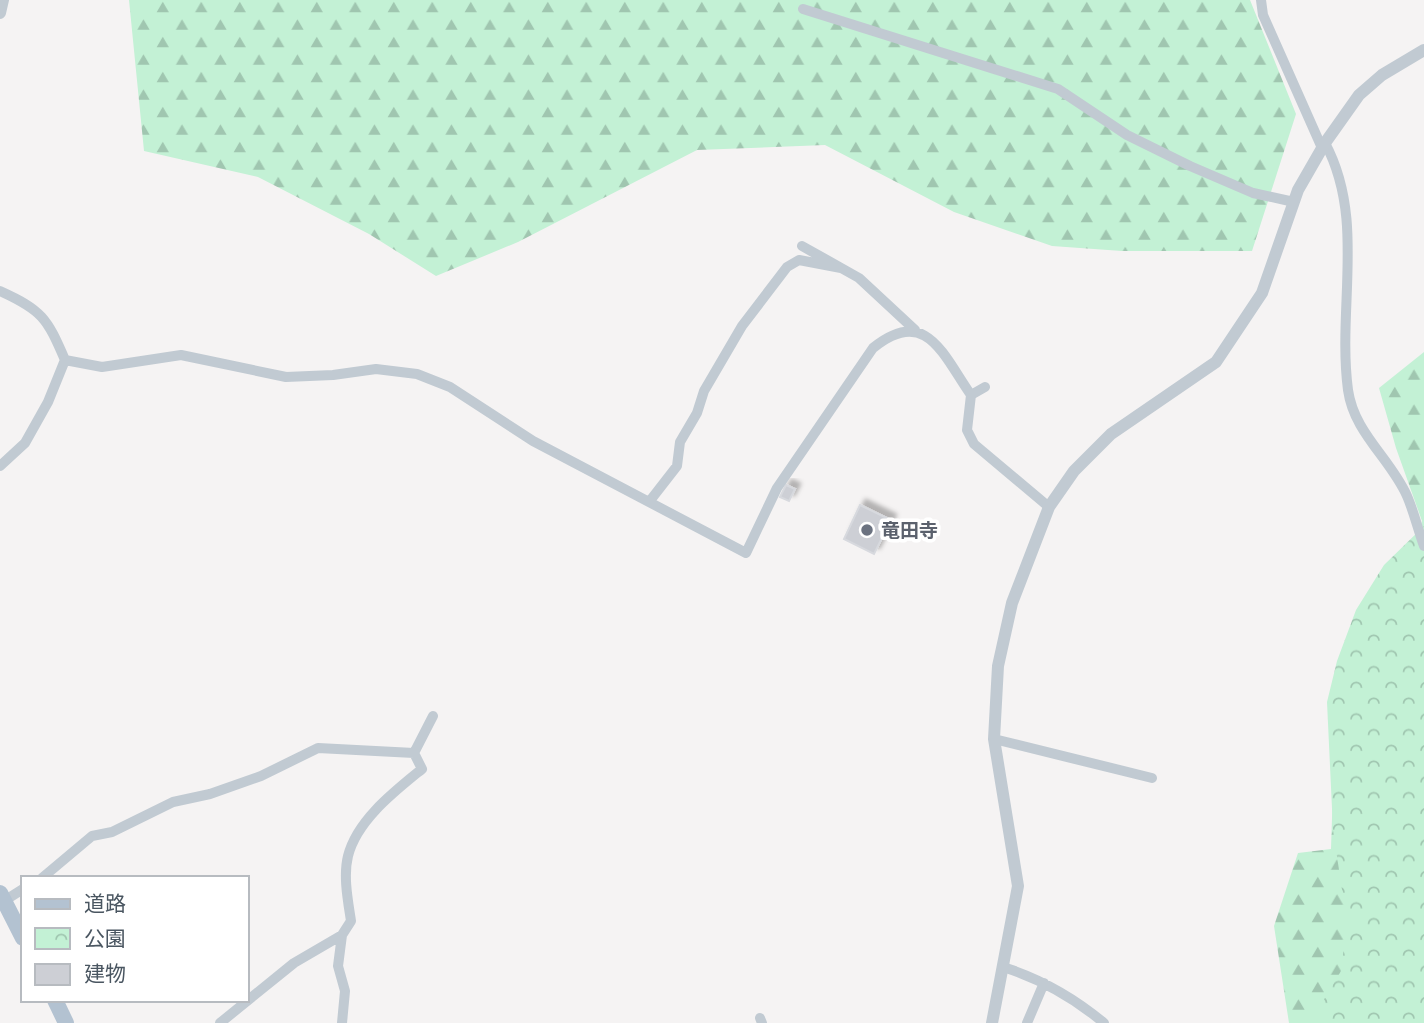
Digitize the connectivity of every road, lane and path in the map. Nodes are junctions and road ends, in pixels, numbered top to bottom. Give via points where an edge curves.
1 (3, 0) edge
2 (1261, 0) edge
3 (803, 9) dead end
4 (0, 13) edge
5 (1424, 50) edge
6 (1324, 146) junction
7 (1294, 202) junction
8 (802, 246) dead end
9 (841, 268) junction
10 (0, 291) edge
11 (915, 330) junction
12 (65, 360) junction
13 (985, 387) dead end
14 (971, 395) junction
15 (0, 466) edge
16 (649, 502) junction
17 (1049, 507) junction
18 (1424, 546) edge
19 (433, 716) dead end
20 (994, 739) junction
21 (414, 753) junction
22 (1152, 778) dead end
23 (44, 876) edge
24 (21, 890) edge
25 (2, 897) edge
26 (21, 934) edge
27 (342, 935) junction
28 (1003, 967) junction
29 (1044, 982) junction
30 (248, 1000) edge
31 (56, 1002) edge
32 (246, 1002) edge
33 (66, 1023) edge
34 (220, 1023) edge
35 (342, 1023) edge
36 (992, 1023) edge
37 (1027, 1023) edge
38 (1104, 1023) edge

1 - 4 street
2 - 6 street via 1263,15
3 - 7 street via 1058,89 1127,135 1190,166 1253,193
5 - 6 street via 1359,94
6 - 7 street
6 - 18 street via 1341,175 1347,214 1347,357 1353,412 1406,495
7 - 17 street via 1262,293 1216,362 1111,434 1074,471
8 - 9 street
9 - 11 street via 859,278
9 - 16 street via 799,260 786,267 742,326 704,391 680,442 677,466
10 - 12 street via 33,306 54,333
11 - 14 street via 930,337
11 - 16 street via 891,334 873,348 777,488 746,553
12 - 15 street via 25,443
12 - 16 street via 103,368 181,355 286,377 376,369 417,374 450,387 533,441
13 - 14 street
14 - 17 street via 967,430 974,443
17 - 20 street via 1012,603 998,666
19 - 21 street
20 - 22 street
20 - 28 street via 1018,886
21 - 23 street via 318,748 261,776 173,802 112,832 92,836
21 - 27 street via 422,769 383,803 348,855 351,921
24 - 25 street
25 - 26 main road
27 - 30 street via 294,963
27 - 35 street via 338,966 345,991
28 - 29 street
28 - 36 street
29 - 37 street
29 - 38 street
31 - 33 main road
32 - 34 street

